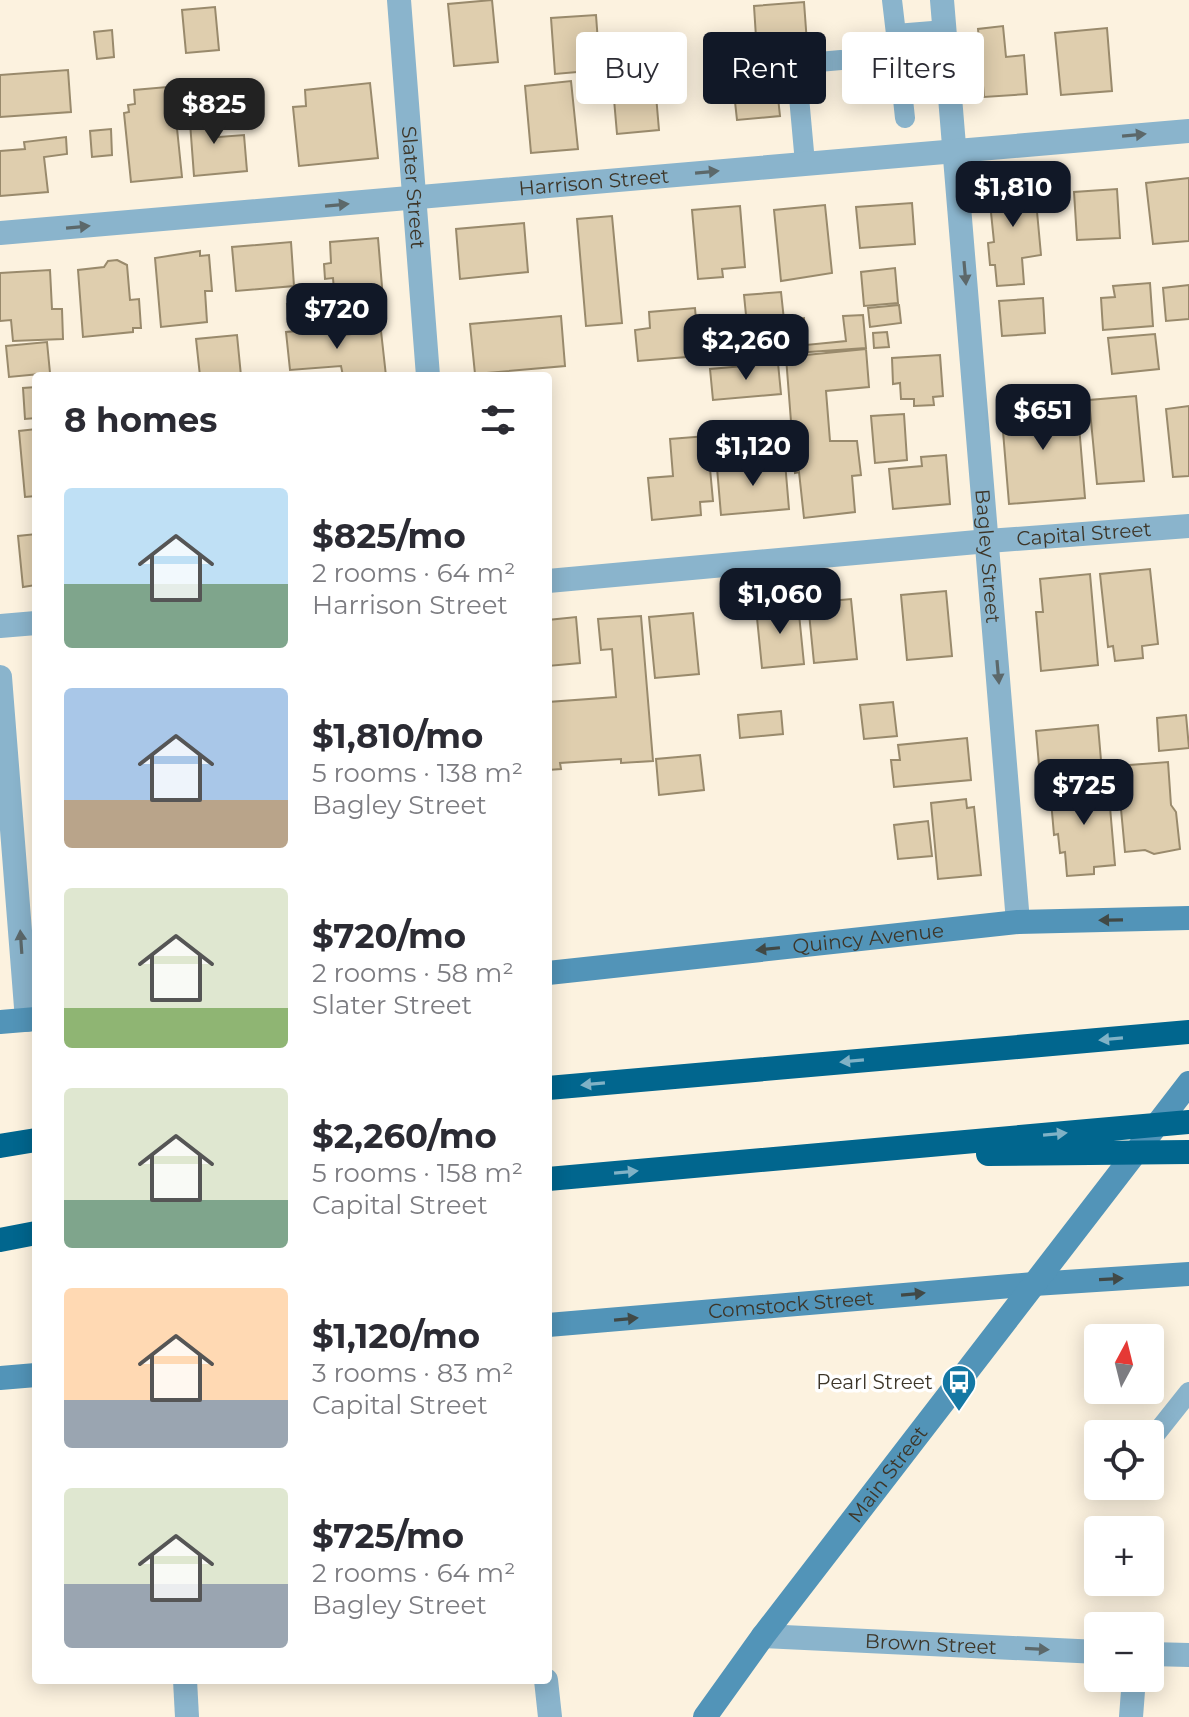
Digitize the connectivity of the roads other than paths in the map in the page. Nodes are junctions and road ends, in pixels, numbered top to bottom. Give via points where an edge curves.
1 (399, 0) edge
2 (892, 0) edge
3 (942, 0) edge
4 (945, 30) junction
5 (896, 32) edge
6 (920, 32) edge
7 (841, 60) dead end
8 (904, 104) edge
9 (905, 118) dead end
10 (1189, 131) edge
11 (954, 150) junction
12 (805, 163) junction
13 (414, 198) junction
14 (0, 233) edge
15 (428, 372) edge
16 (1189, 526) edge
17 (988, 541) junction
18 (552, 581) edge
19 (32, 623) edge
20 (0, 626) edge
21 (0, 677) edge
22 (1189, 918) edge
23 (1018, 922) junction
24 (552, 973) edge
25 (31, 1019) edge
26 (0, 1022) edge
27 (1189, 1032) edge
28 (1189, 1083) edge
29 (552, 1088) edge
30 (1189, 1122) edge
31 (32, 1141) edge
32 (0, 1146) edge
33 (1189, 1152) edge
34 (810, 1156) junction
35 (552, 1179) edge
36 (32, 1234) edge
37 (0, 1240) edge
38 (1186, 1276) edge
39 (1034, 1284) junction
40 (552, 1325) edge
41 (32, 1375) edge
42 (0, 1378) edge
43 (1189, 1392) edge
44 (1164, 1423) edge
45 (763, 1636) junction
46 (1084, 1651) edge
47 (1164, 1654) edge
48 (1189, 1655) edge
49 (185, 1684) edge
50 (546, 1684) edge
51 (1133, 1692) edge
52 (187, 1717) edge
53 (550, 1717) edge
54 (705, 1717) edge
55 (1131, 1717) edge

1 - 13 street, Slater Street
2 - 5 lane
3 - 4 street, Bagley Street
4 - 6 lane
4 - 11 street, Bagley Street
7 - 12 lane via 796,64
8 - 9 lane
11 -> 10 street, Harrison Street
11 - 12 street, Harrison Street
11 -> 17 street, Bagley Street
13 -> 12 street, Harrison Street
14 -> 13 street, Harrison Street
13 - 15 street, Slater Street
16 - 17 street, Capital Street
17 - 18 street, Capital Street
17 -> 23 street, Bagley Street
19 - 20 street
25 -> 21 street
22 -> 23 main road, Quincy Avenue
23 -> 24 main road, Quincy Avenue
25 - 26 main road
27 -> 29 highway
28 - 39 main road, Main Street
34 -> 30 highway
31 - 32 highway
33 - 34 highway
35 -> 34 highway
36 - 37 highway
39 -> 38 main road
40 -> 39 main road, Comstock Street
39 - 45 main road, Main Street
41 - 42 main road
43 - 44 lane
45 -> 46 street, Brown Street
45 - 54 main road, Main Street
47 - 48 street
49 - 52 street
50 - 53 street
51 - 55 street

